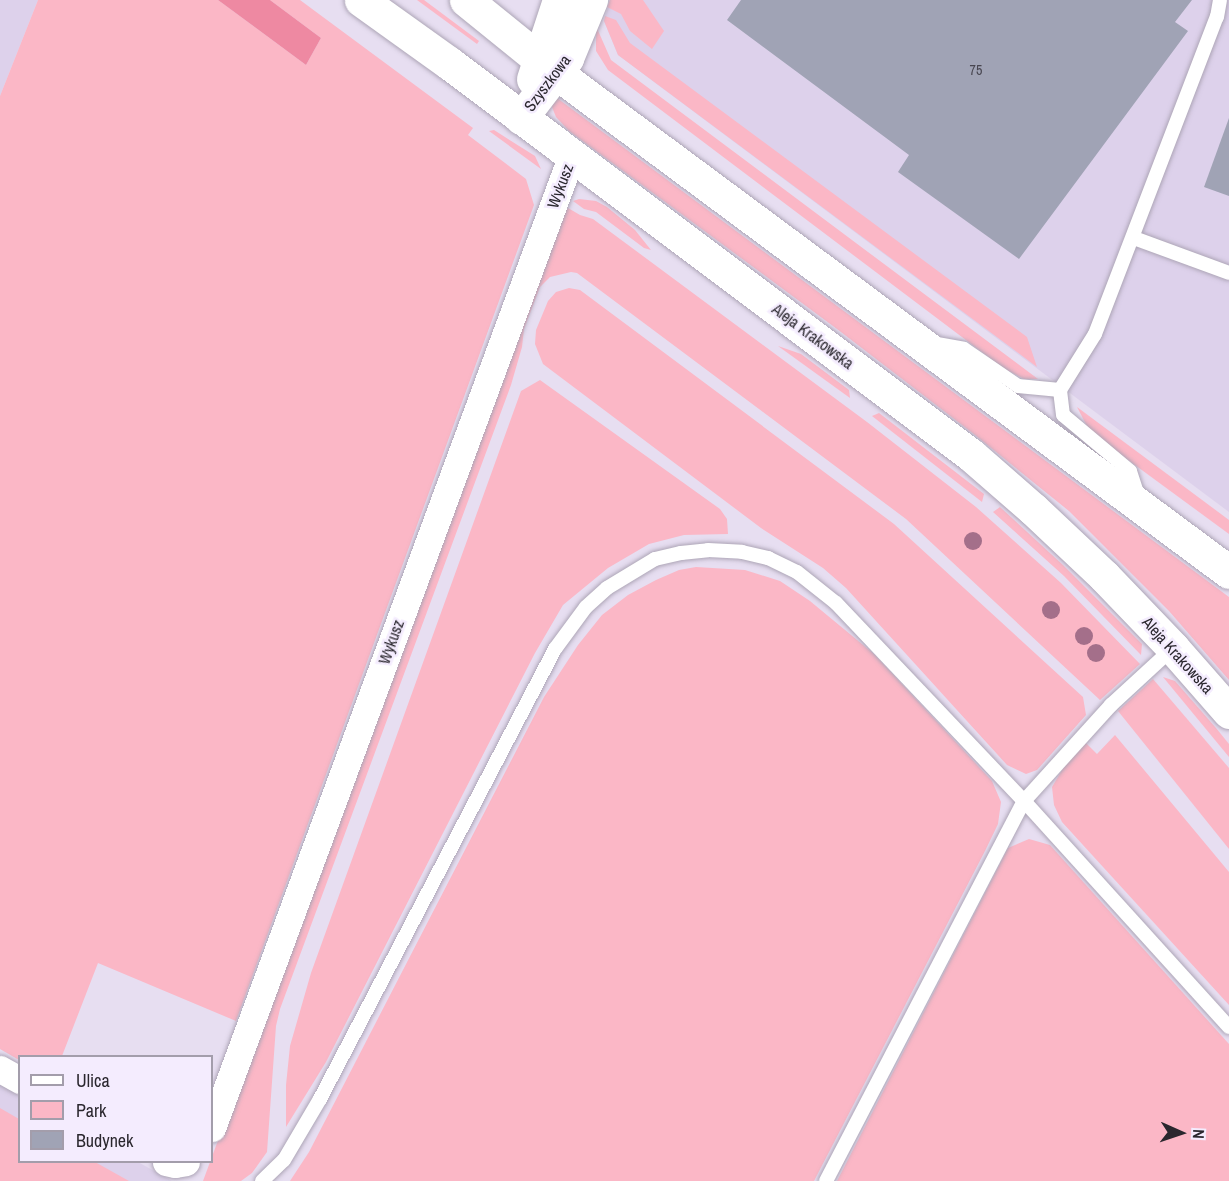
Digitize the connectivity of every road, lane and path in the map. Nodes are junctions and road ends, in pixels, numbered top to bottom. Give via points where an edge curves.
1 (361, 0) edge
2 (466, 0) edge
3 (559, 0) edge
4 (591, 0) edge
5 (1221, 0) edge
6 (547, 66) junction
7 (521, 118) junction
8 (571, 157) junction
9 (1134, 238) junction
10 (1229, 273) edge
11 (913, 339) junction
12 (1060, 390) junction
13 (1141, 505) junction
14 (1229, 572) edge
15 (1173, 648) junction
16 (1229, 712) edge
17 (1024, 801) junction
18 (1229, 1027) edge
19 (0, 1069) edge
20 (18, 1079) edge
21 (213, 1125) edge
22 (262, 1181) edge
23 (826, 1181) edge

1 - 7 main road, Aleja Krakowska
2 - 6 main road
3 - 6 main road, Szyszkowa
4 - 6 main road, Szyszkowa via 567,58
5 - 9 lane
6 - 7 main road, Szyszkowa
6 - 11 main road
7 - 8 main road, Aleja Krakowska
8 - 15 main road, Aleja Krakowska via 971,455 1033,509
8 - 21 street, Wykusz
9 - 10 lane
9 - 12 lane via 1095,334
11 - 12 lane via 964,349 1018,387
11 - 13 main road
12 - 13 lane via 1063,415 1130,471
13 - 14 main road
15 - 16 main road, Aleja Krakowska
15 - 17 lane via 1112,705
17 - 18 lane
17 - 22 lane via 836,603 797,572 768,558 742,552 708,550 655,559 607,588 586,607 555,649 320,1099 284,1160
17 - 23 lane
19 - 20 street

